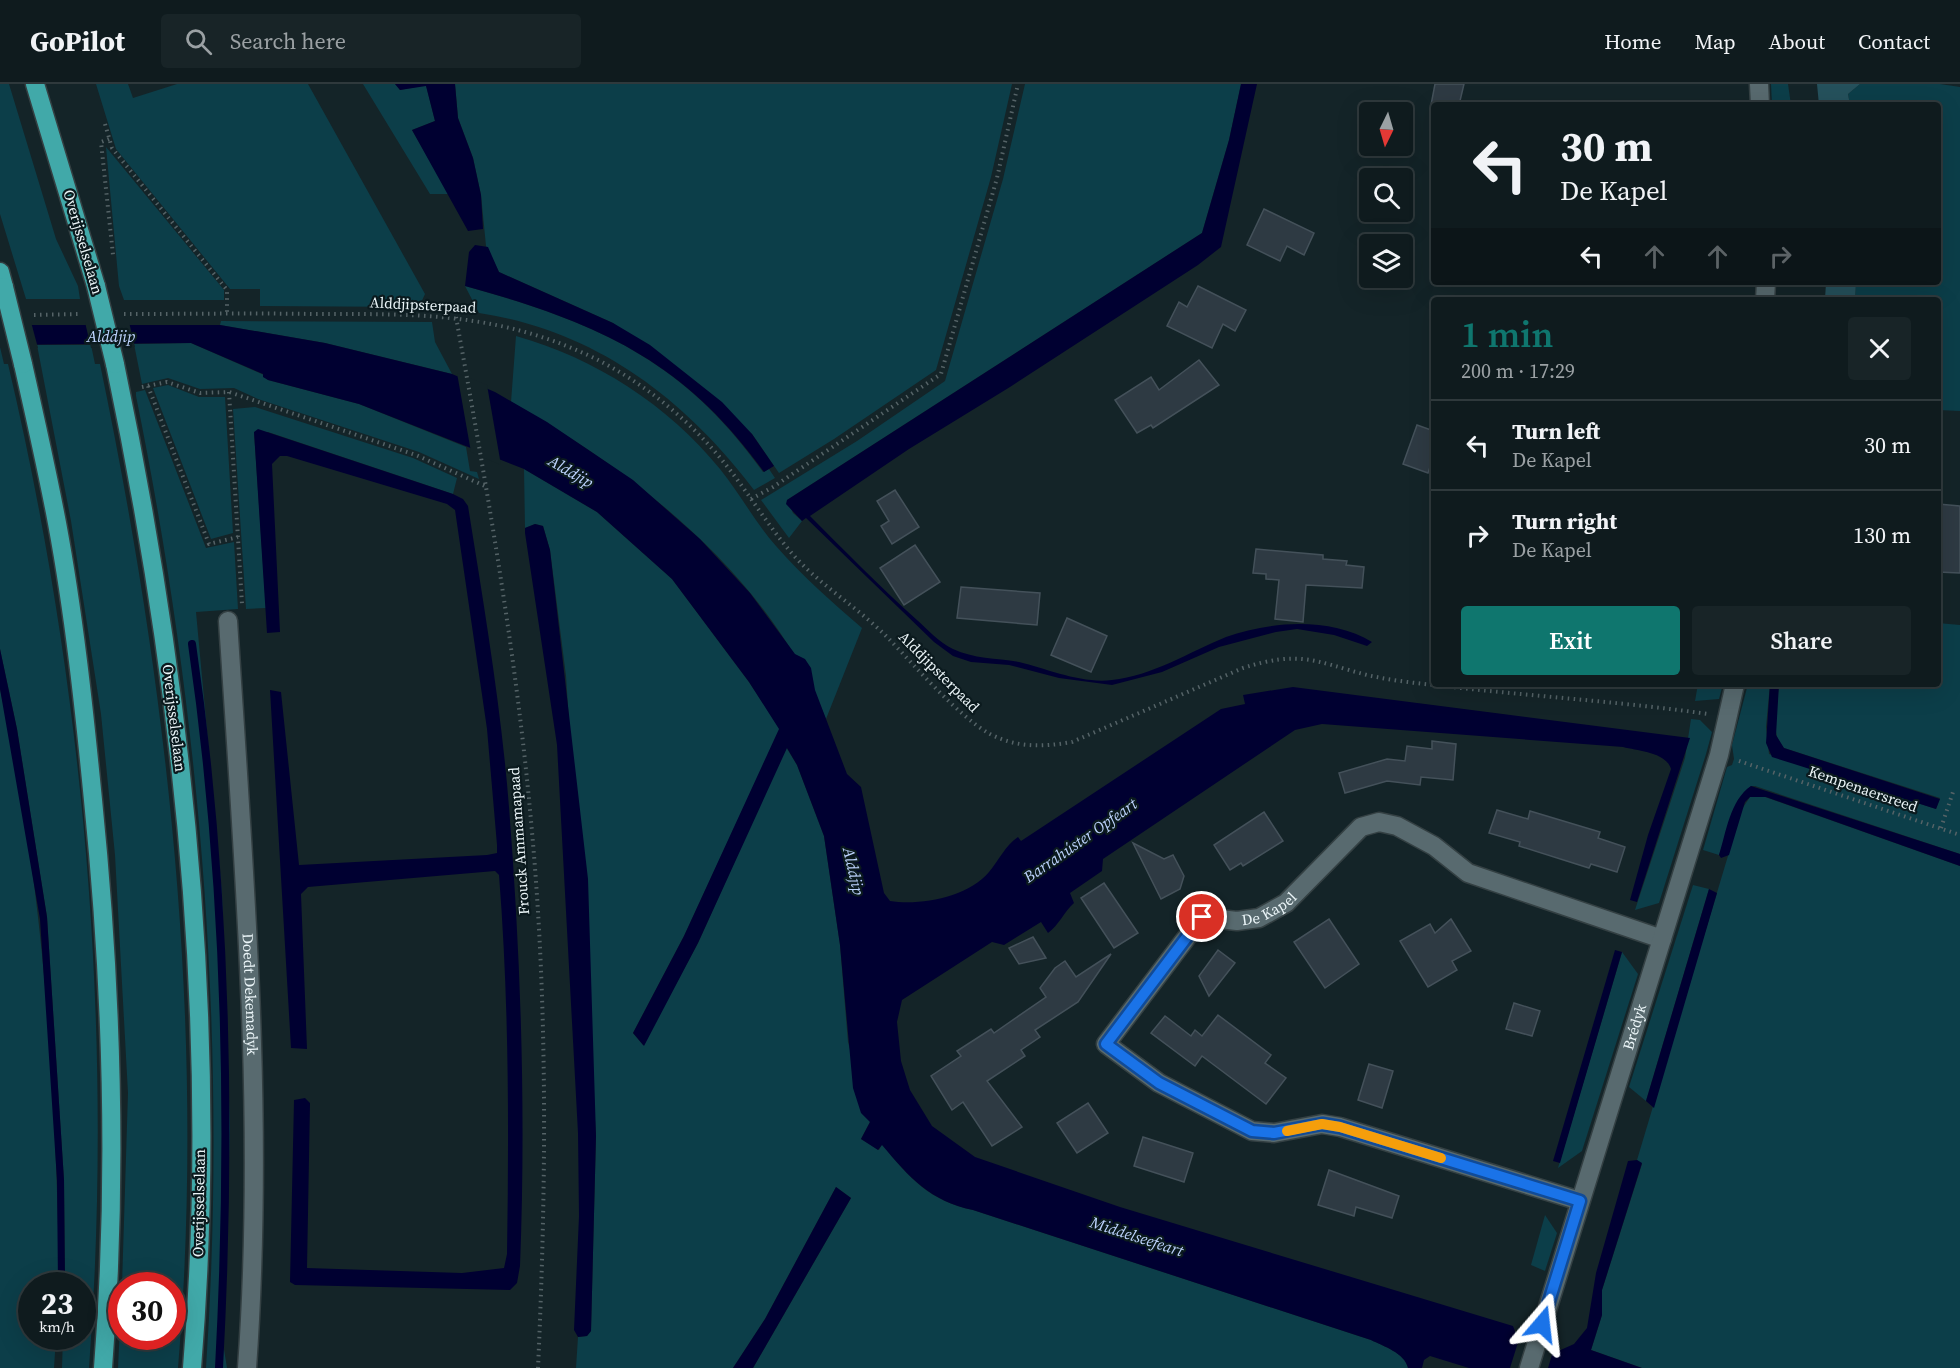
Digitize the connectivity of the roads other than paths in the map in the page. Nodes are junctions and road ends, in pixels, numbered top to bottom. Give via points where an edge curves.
1 (35, 84) edge
2 (1759, 84) edge
3 (1760, 102) edge
4 (2, 279) edge
5 (228, 621) road end
6 (1734, 687) edge
7 (1662, 939) junction
8 (1580, 1201) junction
9 (103, 1368) edge
10 (192, 1368) edge
11 (247, 1368) edge
12 (1529, 1368) edge

1 - 10 main road, Overijsselselaan, bridge via 96,286 115,364 155,579 178,734 191,861 200,1069 200,1213
2 - 3 street
4 - 9 main road, bridge via 57,524 85,716 99,857 112,1094
5 - 11 street, Doedt Dekemadyk via 254,1028 254,1204
6 - 7 street, Brédyk
7 - 8 street, Brédyk
7 - 8 street, De Kapel via 1468,873 1434,846 1397,826 1379,822 1361,827 1286,903 1259,918 1238,921 1202,917 1106,1044 1159,1083 1252,1131 1274,1133 1322,1124 1340,1127
8 - 12 street, Brédyk

